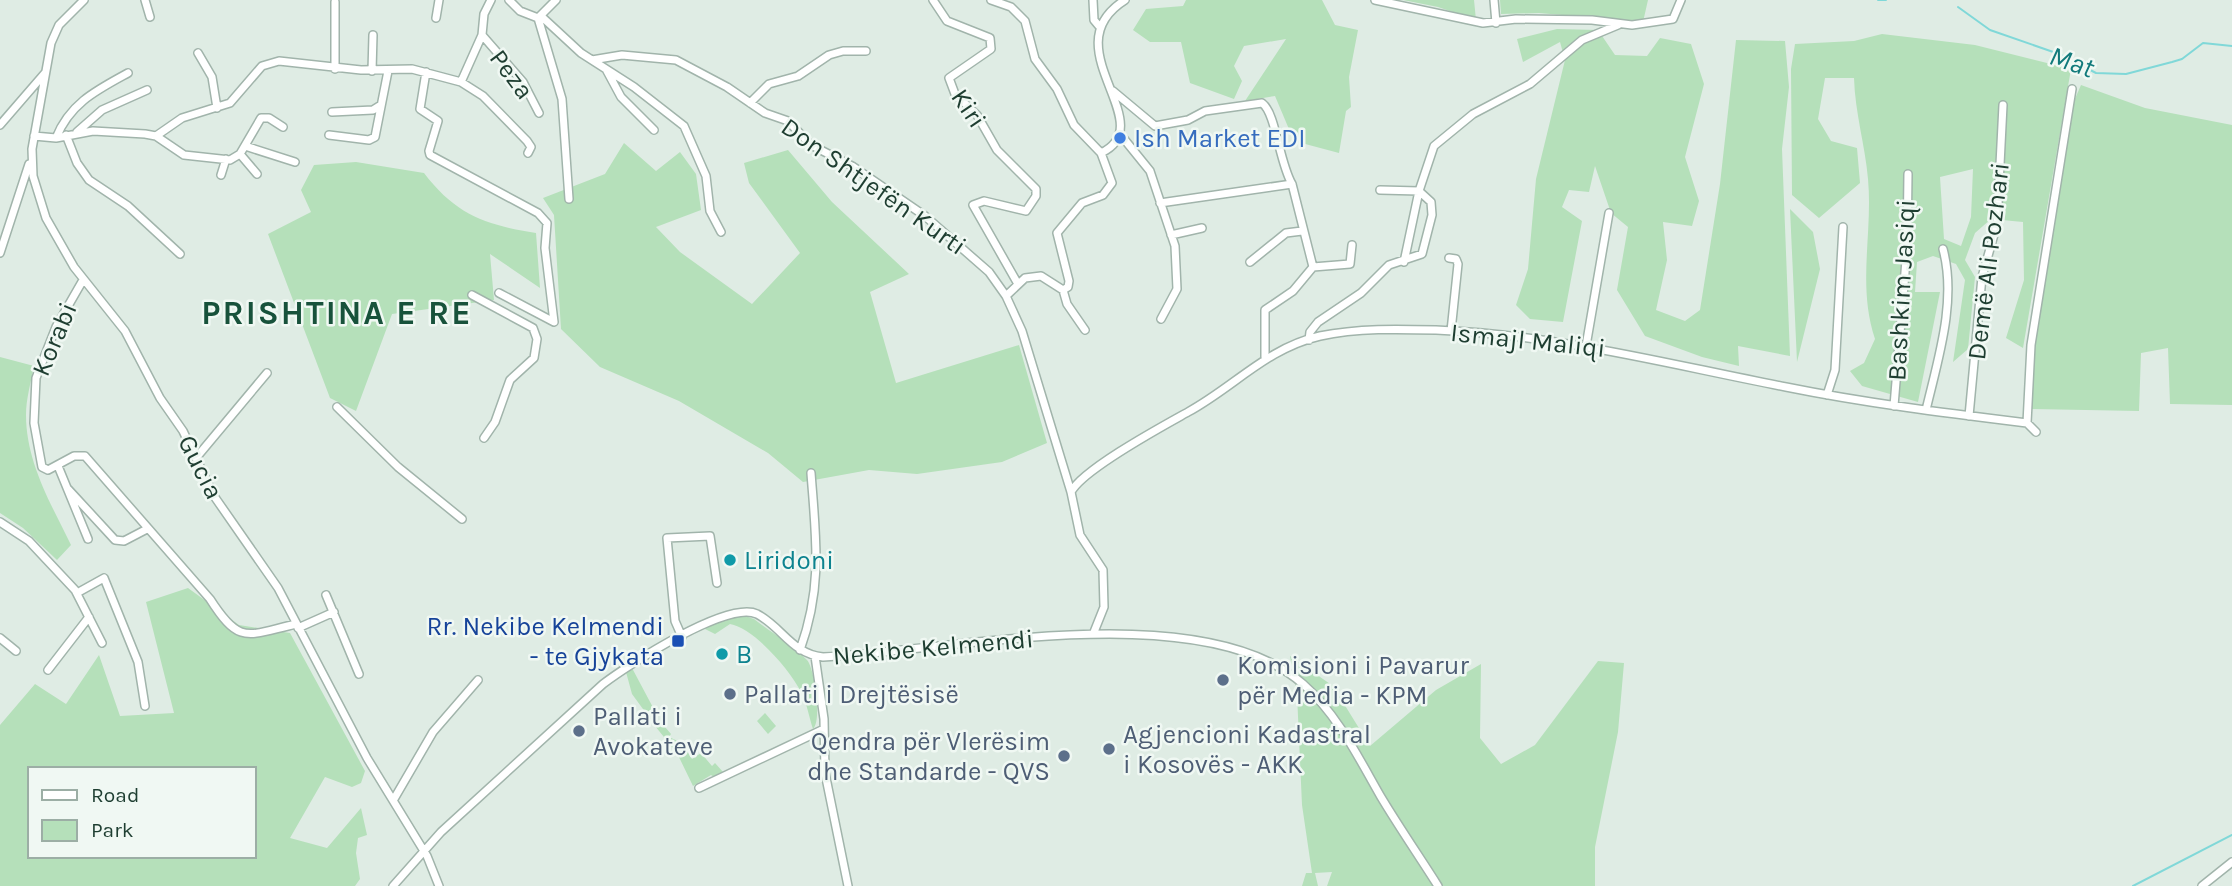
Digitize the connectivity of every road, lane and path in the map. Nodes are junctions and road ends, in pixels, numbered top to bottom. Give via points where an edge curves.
1 (84, 0) edge
2 (145, 0) edge
3 (439, 0) edge
4 (491, 0) edge
5 (509, 0) edge
6 (556, 0) edge
7 (933, 0) edge
8 (991, 0) edge
9 (1093, 0) edge
10 (1125, 0) edge
11 (1375, 0) edge
12 (1494, 0) edge
13 (1681, 0) edge
14 (335, 2) edge
15 (150, 17) dead end
16 (539, 17) junction
17 (436, 18) dead end
18 (1496, 23) junction
19 (1618, 25) junction
20 (1099, 26) junction
21 (373, 35) dead end
22 (482, 35) junction
23 (866, 51) dead end
24 (198, 53) dead end
25 (592, 60) junction
26 (335, 69) junction
27 (607, 70) junction
28 (372, 71) junction
29 (388, 71) junction
30 (426, 72) junction
31 (45, 73) junction
32 (128, 73) dead end
33 (461, 82) junction
34 (2072, 89) dead end
35 (147, 90) dead end
36 (1113, 91) junction
37 (750, 103) junction
38 (382, 104) junction
39 (2003, 105) dead end
40 (217, 107) junction
41 (332, 112) dead end
42 (539, 113) dead end
43 (0, 125) edge
44 (282, 127) dead end
45 (654, 130) dead end
46 (77, 132) junction
47 (1120, 134) junction
48 (66, 135) junction
49 (328, 135) dead end
50 (34, 136) junction
51 (156, 136) junction
52 (56, 138) junction
53 (245, 146) junction
54 (528, 153) dead end
55 (1101, 153) junction
56 (240, 154) junction
57 (31, 158) junction
58 (226, 159) junction
59 (295, 162) dead end
60 (257, 174) dead end
61 (1908, 174) dead end
62 (221, 175) dead end
63 (1292, 184) junction
64 (1380, 190) dead end
65 (1419, 191) junction
66 (569, 199) dead end
67 (1160, 202) junction
68 (1609, 213) dead end
69 (1202, 228) dead end
70 (1843, 228) dead end
71 (1302, 231) junction
72 (721, 232) dead end
73 (1171, 235) junction
74 (1352, 245) dead end
75 (1943, 249) dead end
76 (0, 253) edge
77 (180, 254) dead end
78 (1449, 258) dead end
79 (1250, 262) dead end
80 (1404, 262) junction
81 (1313, 267) junction
82 (83, 280) junction
83 (1018, 284) junction
84 (1063, 290) junction
85 (499, 293) dead end
86 (472, 295) dead end
87 (1006, 296) junction
88 (1161, 318) dead end
89 (1085, 330) dead end
90 (1451, 331) junction
91 (1309, 340) junction
92 (1586, 346) junction
93 (1265, 357) junction
94 (267, 373) dead end
95 (1827, 395) junction
96 (1894, 406) junction
97 (337, 407) dead end
98 (1926, 411) junction
99 (1969, 416) junction
100 (2027, 423) junction
101 (2036, 432) dead end
102 (485, 438) dead end
103 (196, 458) junction
104 (58, 466) junction
105 (811, 473) dead end
106 (68, 489) junction
107 (1071, 492) junction
108 (461, 519) dead end
109 (0, 522) edge
110 (147, 529) junction
111 (88, 539) dead end
112 (717, 583) dead end
113 (77, 593) junction
114 (326, 595) dead end
115 (334, 612) junction
116 (89, 617) junction
117 (297, 626) junction
118 (1094, 632) junction
119 (681, 637) junction
120 (0, 638) edge
121 (102, 643) dead end
122 (800, 650) junction
123 (16, 651) dead end
124 (815, 656) junction
125 (48, 670) dead end
126 (359, 674) dead end
127 (478, 680) dead end
128 (145, 706) dead end
129 (824, 729) junction
130 (699, 788) dead end
131 (394, 799) junction
132 (423, 850) junction
133 (2232, 862) edge
134 (393, 886) edge
135 (439, 886) edge
136 (848, 886) edge
137 (1438, 886) edge
138 (2202, 886) edge

1 - 31 street, Gucia via 54,35
2 - 15 street
3 - 17 street
4 - 22 street
5 - 16 street via 520,11
6 - 16 street
7 - 83 street, Kiri via 947,21 981,32 992,41 987,52 949,78 955,94 974,110 997,150 1036,189 1029,210 984,201 973,205
8 - 55 street via 1021,15 1038,64 1057,89 1074,125
9 - 20 street via 1094,20
10 - 20 street via 1108,12
11 - 18 street
12 - 18 street
13 - 19 street via 1671,20
14 - 26 street
16 - 25 street
16 - 66 street via 561,94
18 - 19 street via 1592,20
19 - 65 street via 1582,40 1530,84 1473,114 1437,143
20 - 36 street via 1097,52
21 - 28 street
22 - 33 street
22 - 42 street, Peza via 523,82
23 - 37 street via 829,55 798,76 775,81
24 - 40 street via 212,77
25 - 27 street
25 - 37 street, Don Shtjefën Kurti via 622,55 676,60
26 - 28 street
26 - 40 street via 273,61 257,72 236,99
27 - 45 street via 621,97
27 - 72 street via 684,126 706,177 710,211
28 - 29 street
29 - 30 street
29 - 38 street
30 - 33 street
30 - 85 street via 420,109 437,118 430,155 538,213 547,223 545,248 554,322
31 - 43 street
31 - 50 street, Gucia
32 - 52 street via 80,101
33 - 54 street via 483,96 527,141
34 - 100 street via 2031,345
35 - 46 street via 102,110
36 - 47 street
36 - 63 street via 1155,126 1188,120 1205,111 1262,103 1272,116 1280,159
37 - 87 street, Don Shtjefën Kurti via 788,121 811,145 844,160 925,216 981,263
38 - 41 street via 373,110
38 - 49 street via 373,139
39 - 99 street, Demë Ali Pozhari via 1997,224 1982,277
40 - 51 street via 182,118
44 - 53 street via 261,118
46 - 48 street
46 - 51 street
47 - 55 street
47 - 67 street via 1150,171
48 - 52 street
48 - 77 street via 89,180 128,206
50 - 52 street
50 - 57 street, Gucia
51 - 58 street via 184,155
53 - 56 street
53 - 59 street
55 - 84 street via 1111,187 1104,195 1082,203 1057,233 1068,278
56 - 58 street
56 - 60 street
57 - 76 street
57 - 82 street, Gucia via 47,218
58 - 62 street
61 - 96 street, Bashkim Jasiqi
63 - 67 street
63 - 71 street
64 - 65 street
65 - 80 street
65 - 80 street via 1432,206 1425,249 1419,258
67 - 73 street
68 - 92 street
69 - 73 street
70 - 95 street via 1835,370
71 - 79 street via 1286,233
71 - 81 street
73 - 88 street via 1178,280 1175,296
74 - 81 street via 1350,264
75 - 98 street via 1949,271 1948,306
78 - 90 street via 1458,264
80 - 91 street via 1390,265 1361,293 1318,322
81 - 93 street via 1293,291 1265,310
82 - 103 street, Gucia via 126,332
82 - 104 street, Korabi via 56,327 35,384 34,423 41,464 48,470
83 - 84 street via 1037,275
83 - 87 street
84 - 89 street
86 - 102 street via 533,328 537,339 534,358 510,380
87 - 107 street, Don Shtjefën Kurti via 1022,331
90 - 91 street, Ismajl Maliqi via 1379,330
90 - 92 street, Ismajl Maliqi
91 - 93 street, Ismajl Maliqi
92 - 95 street, Ismajl Maliqi
93 - 107 street, Ismajl Maliqi via 1215,396 1153,430 1084,477
94 - 103 street
95 - 96 street, Ismajl Maliqi
96 - 98 street, Ismajl Maliqi
97 - 108 street via 398,467
98 - 99 street, Ismajl Maliqi
99 - 100 street, Ismajl Maliqi
100 - 101 street
103 - 117 street, Gucia via 214,496 278,588
104 - 106 street
104 - 110 street via 85,456
105 - 122 street via 817,581
106 - 110 street via 115,540 124,541
106 - 111 street
107 - 118 street, Don Shtjefën Kurti via 1080,535 1101,564 1105,578 1104,607
109 - 113 street via 29,541
110 - 117 street via 210,599 225,623 238,632
112 - 119 street via 710,536 667,538
113 - 116 street
113 - 128 street via 104,578 138,662
114 - 115 street
115 - 117 street
115 - 126 street
116 - 121 street
116 - 125 street
117 - 131 street, Gucia
118 - 124 street, Nekibe Kelmendi
118 - 137 street, Nekibe Kelmendi via 1235,649 1261,658 1302,683 1333,715
119 - 122 street, Nekibe Kelmendi via 745,611 762,617
119 - 132 street, Nekibe Kelmendi via 603,684
120 - 123 street
122 - 124 street, Nekibe Kelmendi
124 - 129 street
127 - 131 street via 433,732
129 - 130 street
129 - 136 street via 826,780
131 - 132 street, Gucia
132 - 134 street, Nekibe Kelmendi
132 - 135 street, Gucia
133 - 138 street

